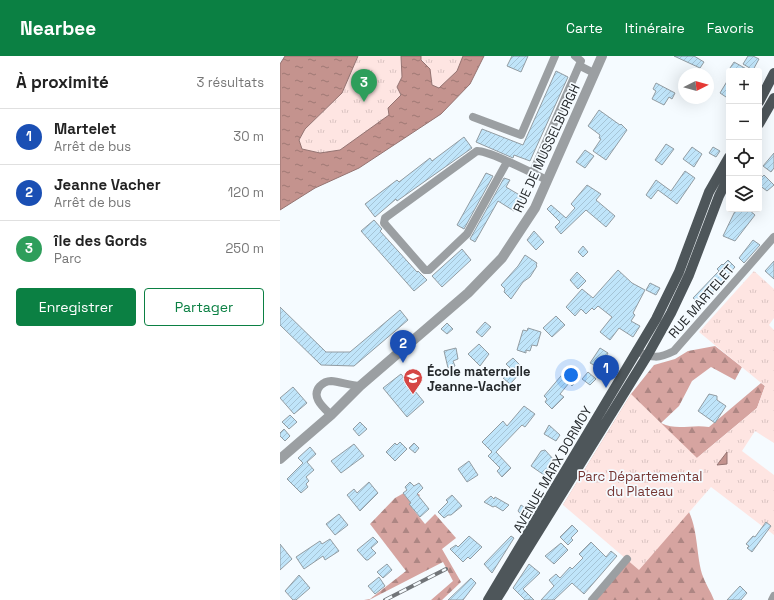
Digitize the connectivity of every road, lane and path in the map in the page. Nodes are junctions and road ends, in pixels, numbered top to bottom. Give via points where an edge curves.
1 (555, 56) edge
2 (575, 56) edge
3 (602, 56) edge
4 (580, 66) junction
5 (594, 73) junction
6 (774, 73) edge
7 (762, 96) edge
8 (774, 98) edge
9 (473, 117) dead end
10 (762, 119) edge
11 (507, 162) junction
12 (726, 162) edge
13 (532, 174) junction
14 (547, 180) junction
15 (726, 182) edge
16 (774, 237) edge
17 (636, 351) junction
18 (647, 356) junction
19 (360, 386) junction
20 (331, 415) junction
21 (280, 459) edge
22 (627, 559) dead end
23 (774, 596) edge
24 (488, 600) edge
25 (496, 600) edge
26 (592, 600) edge
27 (772, 600) edge

1 - 9 street via 521,135
2 - 4 street via 581,60
3 - 5 street, RUE DE MUSSELBURGH
4 - 5 street
4 - 13 street
5 - 14 street, RUE DE MUSSELBURGH
6 - 7 main road
8 - 10 main road
11 - 11 street via 477,151 384,218 384,223 425,270 429,270 467,234
11 - 13 street
12 - 17 main road, AVENUE MARX DORMOY via 709,192 679,272 656,319
13 - 14 street
14 - 19 street, RUE DE MUSSELBURGH via 535,208 518,236 484,278
15 - 18 main road, AVENUE MARX DORMOY via 685,284
16 - 18 street, RUE MARTELET via 674,351 663,357
17 - 18 street, RUE MARTELET
17 - 24 main road, AVENUE MARX DORMOY
18 - 25 main road, AVENUE MARX DORMOY
19 - 20 street, RUE DE MUSSELBURGH
19 - 20 street via 332,381 322,384 318,389 318,401
20 - 21 street, RUE DE MUSSELBURGH
22 - 26 street
23 - 27 street

